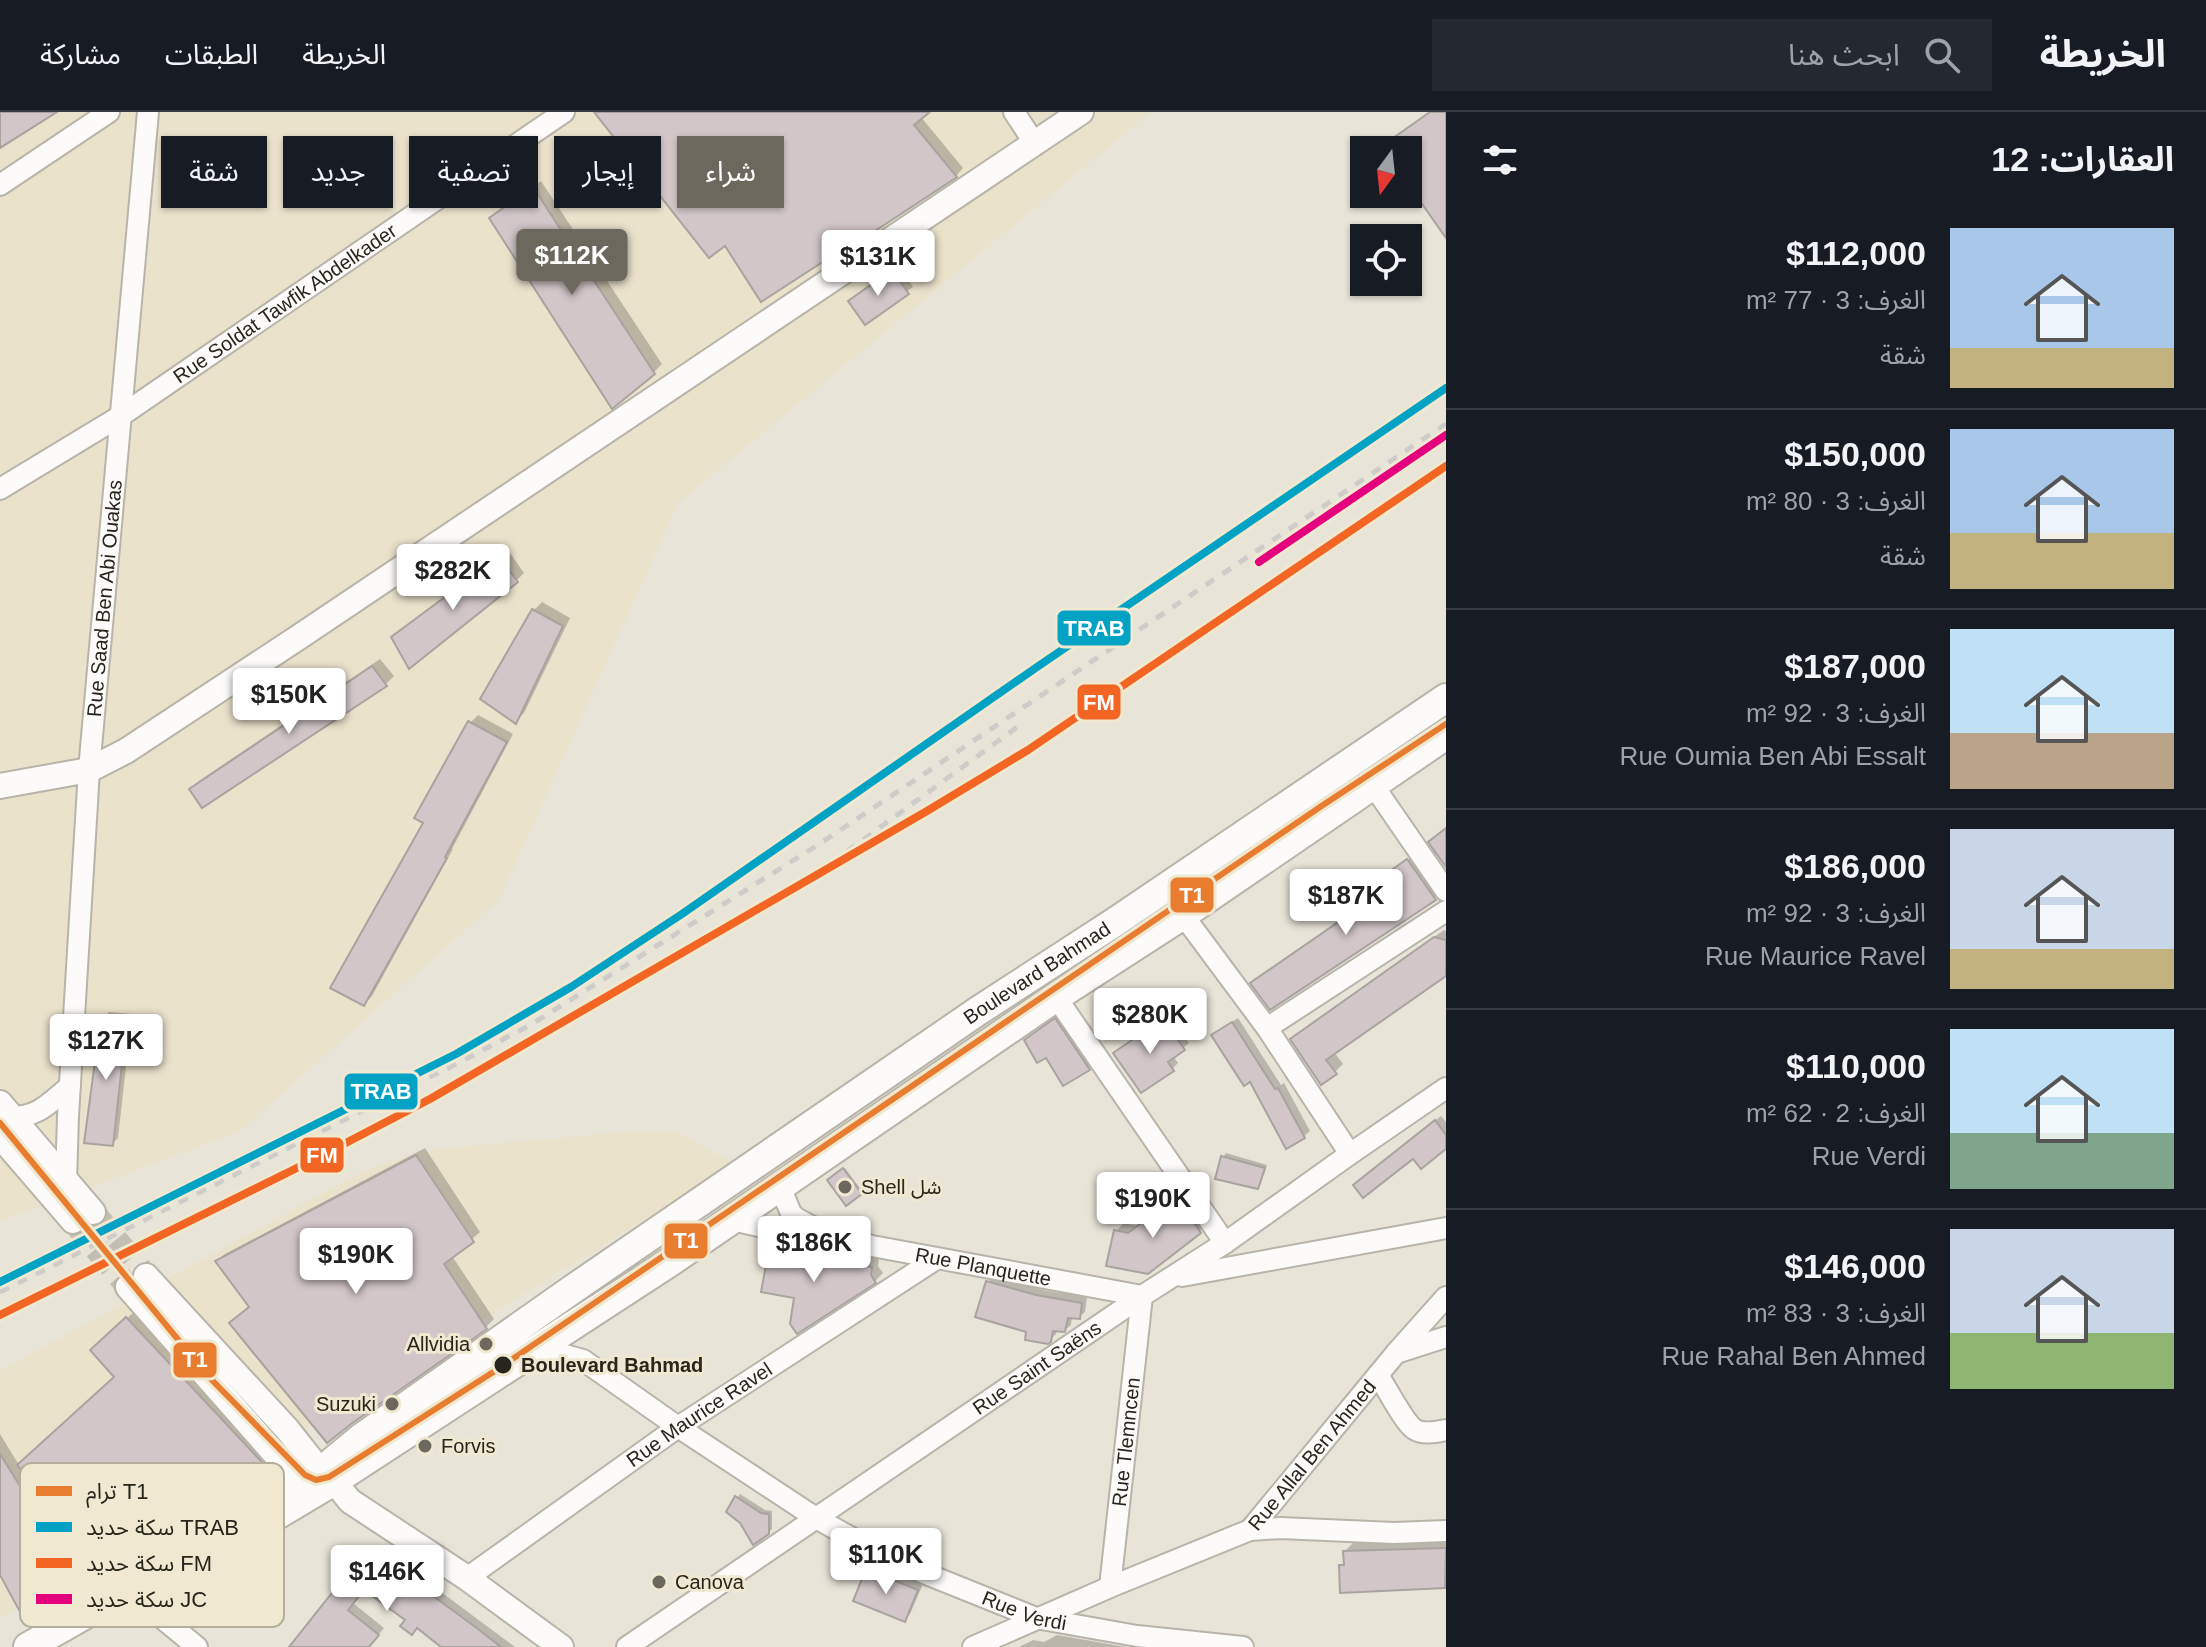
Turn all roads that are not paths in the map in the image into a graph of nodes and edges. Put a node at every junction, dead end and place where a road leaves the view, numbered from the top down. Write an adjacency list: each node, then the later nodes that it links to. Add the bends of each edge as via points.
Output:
1 (109, 112): 7 (street)
2 (148, 112): 8 (street, Rue Saad Ben Abi Ouakas)
3 (564, 112): 8 (street, Rue Soldat Tawfik Abdelkader)
4 (1014, 112): 6 (street)
5 (1081, 112): 6 (street)
6 (1035, 144): 12 (street, via 299,637)
7 (0, 185)
8 (122, 415): 9 (street, Rue Soldat Tawfik Abdelkader); 12 (street, Rue Saad Ben Abi Ouakas)
9 (0, 489)
10 (1446, 698): 43 (main road, Boulevard Bahmad, via 573,1289 361,1438 326,1467)
11 (1446, 735): 13 (main road, Boulevard Bahmad)
12 (89, 770): 14 (street); 20 (street, Rue Saad Ben Abi Ouakas)
13 (1373, 785): 15 (street); 17 (main road, Boulevard Bahmad)
14 (0, 786)
15 (1446, 891)
16 (1446, 911): 19 (street)
17 (1183, 915): 18 (main road, Boulevard Bahmad); 19 (street)
18 (1056, 997): 25 (main road, Boulevard Bahmad); 29 (street)
19 (1267, 1028): 23 (street)
20 (70, 1086): 22 (street, via 35,1114); 24 (street, Rue Saad Ben Abi Ouakas)
21 (1446, 1088): 23 (street, Rue Saint Saëns)
22 (4, 1119): 24 (street); 24 (street, via 83,1216)
23 (1350, 1154): 29 (street, Rue Saint Saëns)
24 (66, 1181)
25 (780, 1187): 26 (main road, Boulevard Bahmad); 28 (street, Rue Planquette, via 791,1213)
26 (732, 1220): 28 (street, Rue Planquette); 35 (main road, Boulevard Bahmad)
27 (1446, 1228): 31 (street)
28 (826, 1234): 30 (street, Rue Planquette)
29 (1225, 1243): 31 (street, Rue Saint Saëns)
30 (936, 1259): 33 (street, Rue Planquette); 41 (street, Rue Maurice Ravel)
31 (1170, 1278): 33 (street, Rue Saint Saëns)
32 (137, 1282): 43 (street, via 287,1429)
33 (1142, 1296): 45 (street, Rue Saint Saëns); 49 (street, Rue Tlemncen)
34 (1446, 1297): 38 (street, Rue Allal Ben Ahmed)
35 (571, 1326): 37 (main road, Boulevard Bahmad); 39 (street)
36 (1446, 1337): 38 (street)
37 (539, 1348): 39 (street, Rue Verdi); 43 (main road, Boulevard Bahmad)
38 (1396, 1353): 40 (street, Rue Allal Ben Ahmed)
39 (583, 1360): 41 (street, Rue Verdi)
40 (1378, 1375): 42 (street, via 1415,1429); 46 (street, Rue Allal Ben Ahmed)
41 (678, 1427): 45 (street, Rue Verdi); 48 (street, Rue Maurice Ravel)
42 (1446, 1430)
43 (323, 1485): 44 (main road, Boulevard Bahmad); 48 (street)
44 (284, 1498)
45 (816, 1518): 50 (street, Rue Verdi, via 924,1573); 56 (street, Rue Saint Saëns)
46 (1250, 1530): 47 (street); 49 (street, Rue Allal Ben Ahmed)
47 (1446, 1531)
48 (467, 1578): 55 (street)
49 (1110, 1587): 50 (street, Rue Allal Ben Ahmed)
50 (1036, 1618): 57 (street, Rue Allal Ben Ahmed); 58 (street, Rue Verdi)
51 (63, 1627): 53 (main road, Boulevard Bahmad)
52 (173, 1627): 54 (street)
53 (28, 1647)
54 (197, 1647)
55 (561, 1647)
56 (627, 1647)
57 (973, 1647)
58 (1243, 1647)

